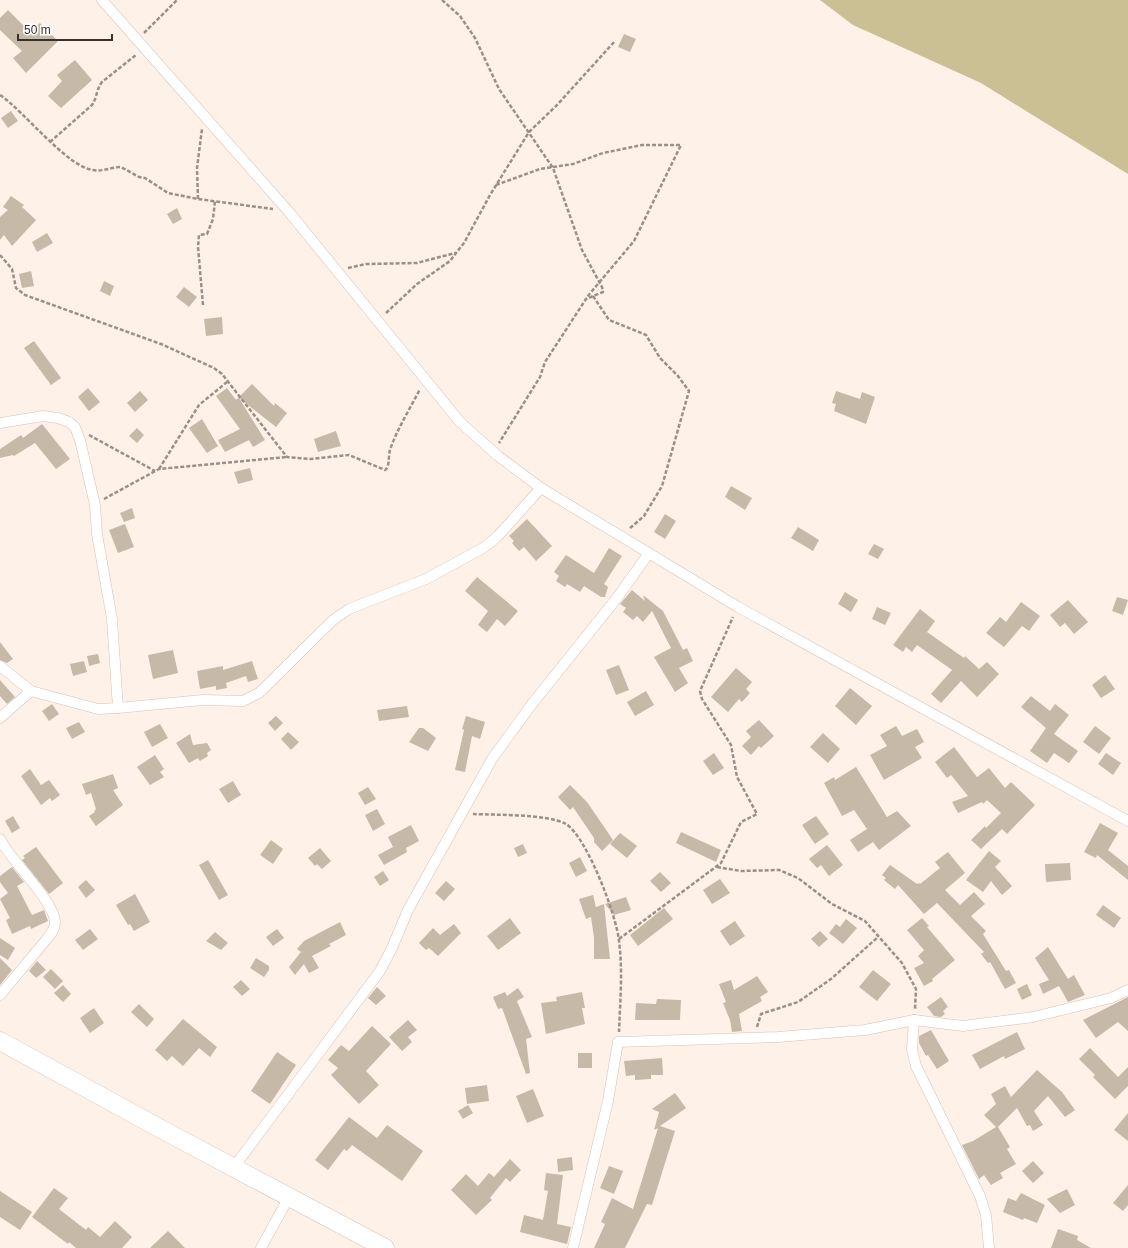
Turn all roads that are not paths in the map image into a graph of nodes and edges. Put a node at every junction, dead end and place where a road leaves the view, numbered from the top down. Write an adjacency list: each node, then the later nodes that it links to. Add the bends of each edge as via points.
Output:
1 (102, 0): 3 (street, via 288,212 460,422 494,453)
2 (0, 423): 7 (street, via 43,416 58,418 69,422 80,440 95,505 96,534 112,619)
3 (541, 488): 4 (street); 7 (street, via 497,537 483,548 426,579 349,609 333,620 252,698 243,701 203,700)
4 (649, 553): 9 (street, via 738,607); 15 (street, via 618,598 532,704 492,759 408,910 383,965)
5 (0, 666): 6 (street)
6 (31, 691): 7 (street, via 98,708); 8 (street)
7 (118, 708)
8 (0, 718)
9 (1128, 821)
10 (0, 839): 12 (street, via 36,887 53,914 55,922 53,931)
11 (1128, 990): 13 (street, via 1111,998 1033,1017 963,1026)
12 (0, 995)
13 (914, 1020): 19 (street, via 864,1030 618,1042 608,1101); 20 (street, via 912,1049 916,1066 980,1196 986,1215)
14 (0, 1041): 15 (highway)
15 (234, 1167): 16 (highway)
16 (289, 1197): 17 (street); 18 (highway)
17 (262, 1248)
18 (385, 1248)
19 (573, 1248)
20 (989, 1248)

